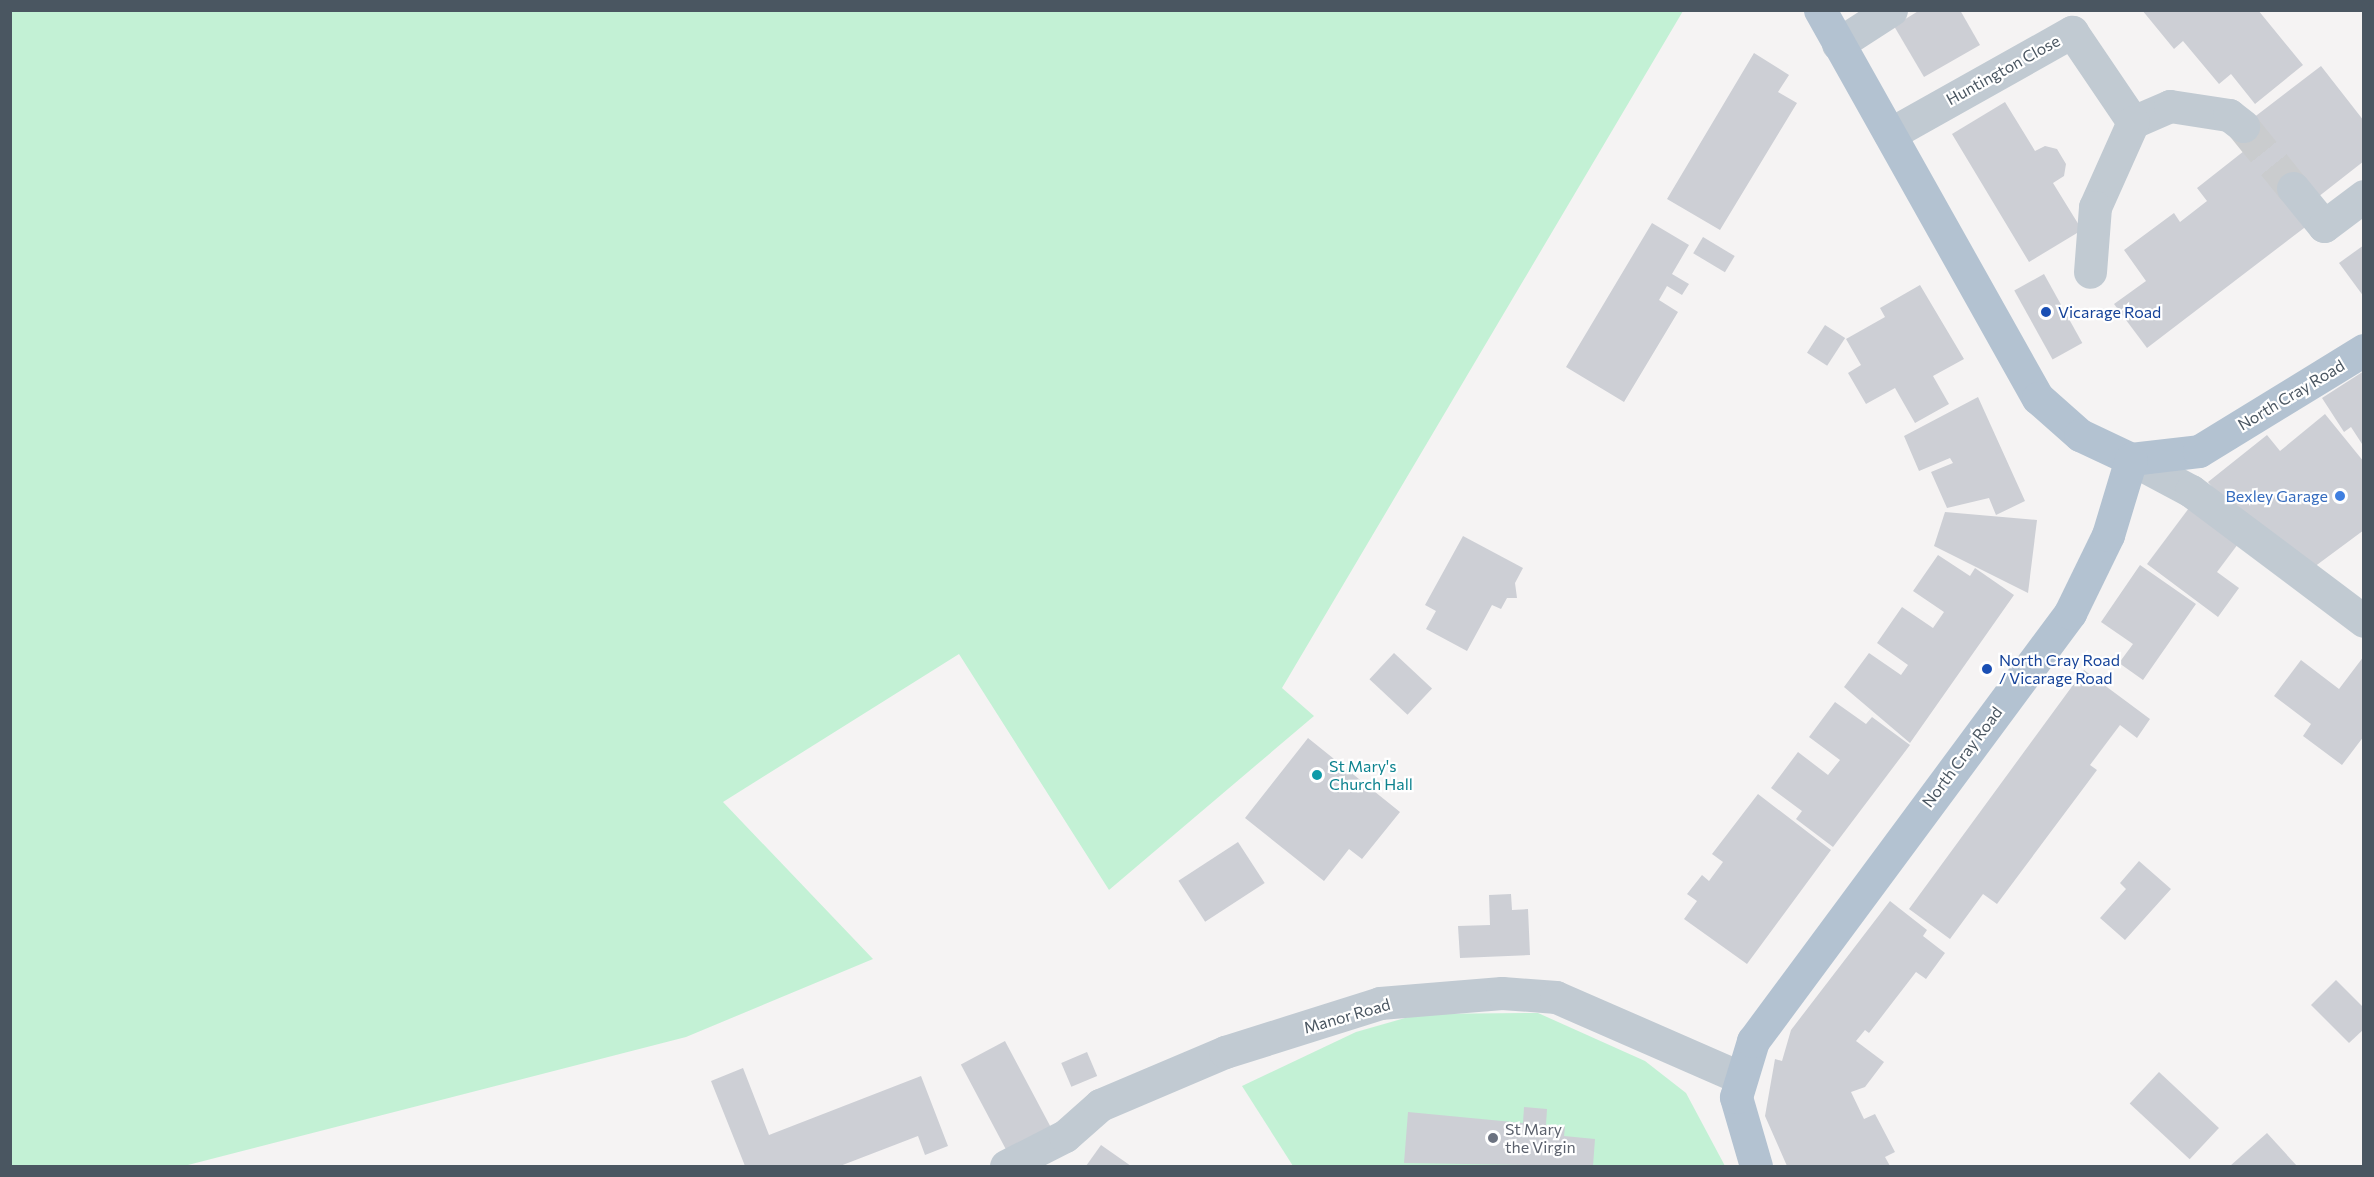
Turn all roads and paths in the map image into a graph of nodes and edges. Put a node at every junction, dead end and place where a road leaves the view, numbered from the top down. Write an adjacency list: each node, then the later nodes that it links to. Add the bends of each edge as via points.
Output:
1 (1820, 10): 4 (main road)
2 (1891, 10): 4 (street)
3 (2065, 21): 5 (street, Huntington Close); 7 (street, Huntington Close)
4 (1838, 44): 7 (main road)
5 (2133, 122): 6 (street, via 2170,106 2229,115); 10 (street, via 2095,207)
6 (2243, 126)
7 (1890, 134): 12 (main road, via 2038,398 2080,435)
8 (2293, 188): 9 (street, via 2324,226)
9 (2364, 196)
10 (2090, 272)
11 (2364, 350): 12 (main road, North Cray Road, via 2199,451)
12 (2132, 459): 13 (street, via 2191,491); 14 (main road, North Cray Road, via 2108,535 2070,613 1753,1041)
13 (2364, 621)
14 (1739, 1077): 15 (street, Manor Road, via 1556,997 1502,993 1380,1003 1225,1052 1100,1105 1065,1136); 16 (main road, via 1737,1097)
15 (1006, 1167)
16 (1756, 1167)

